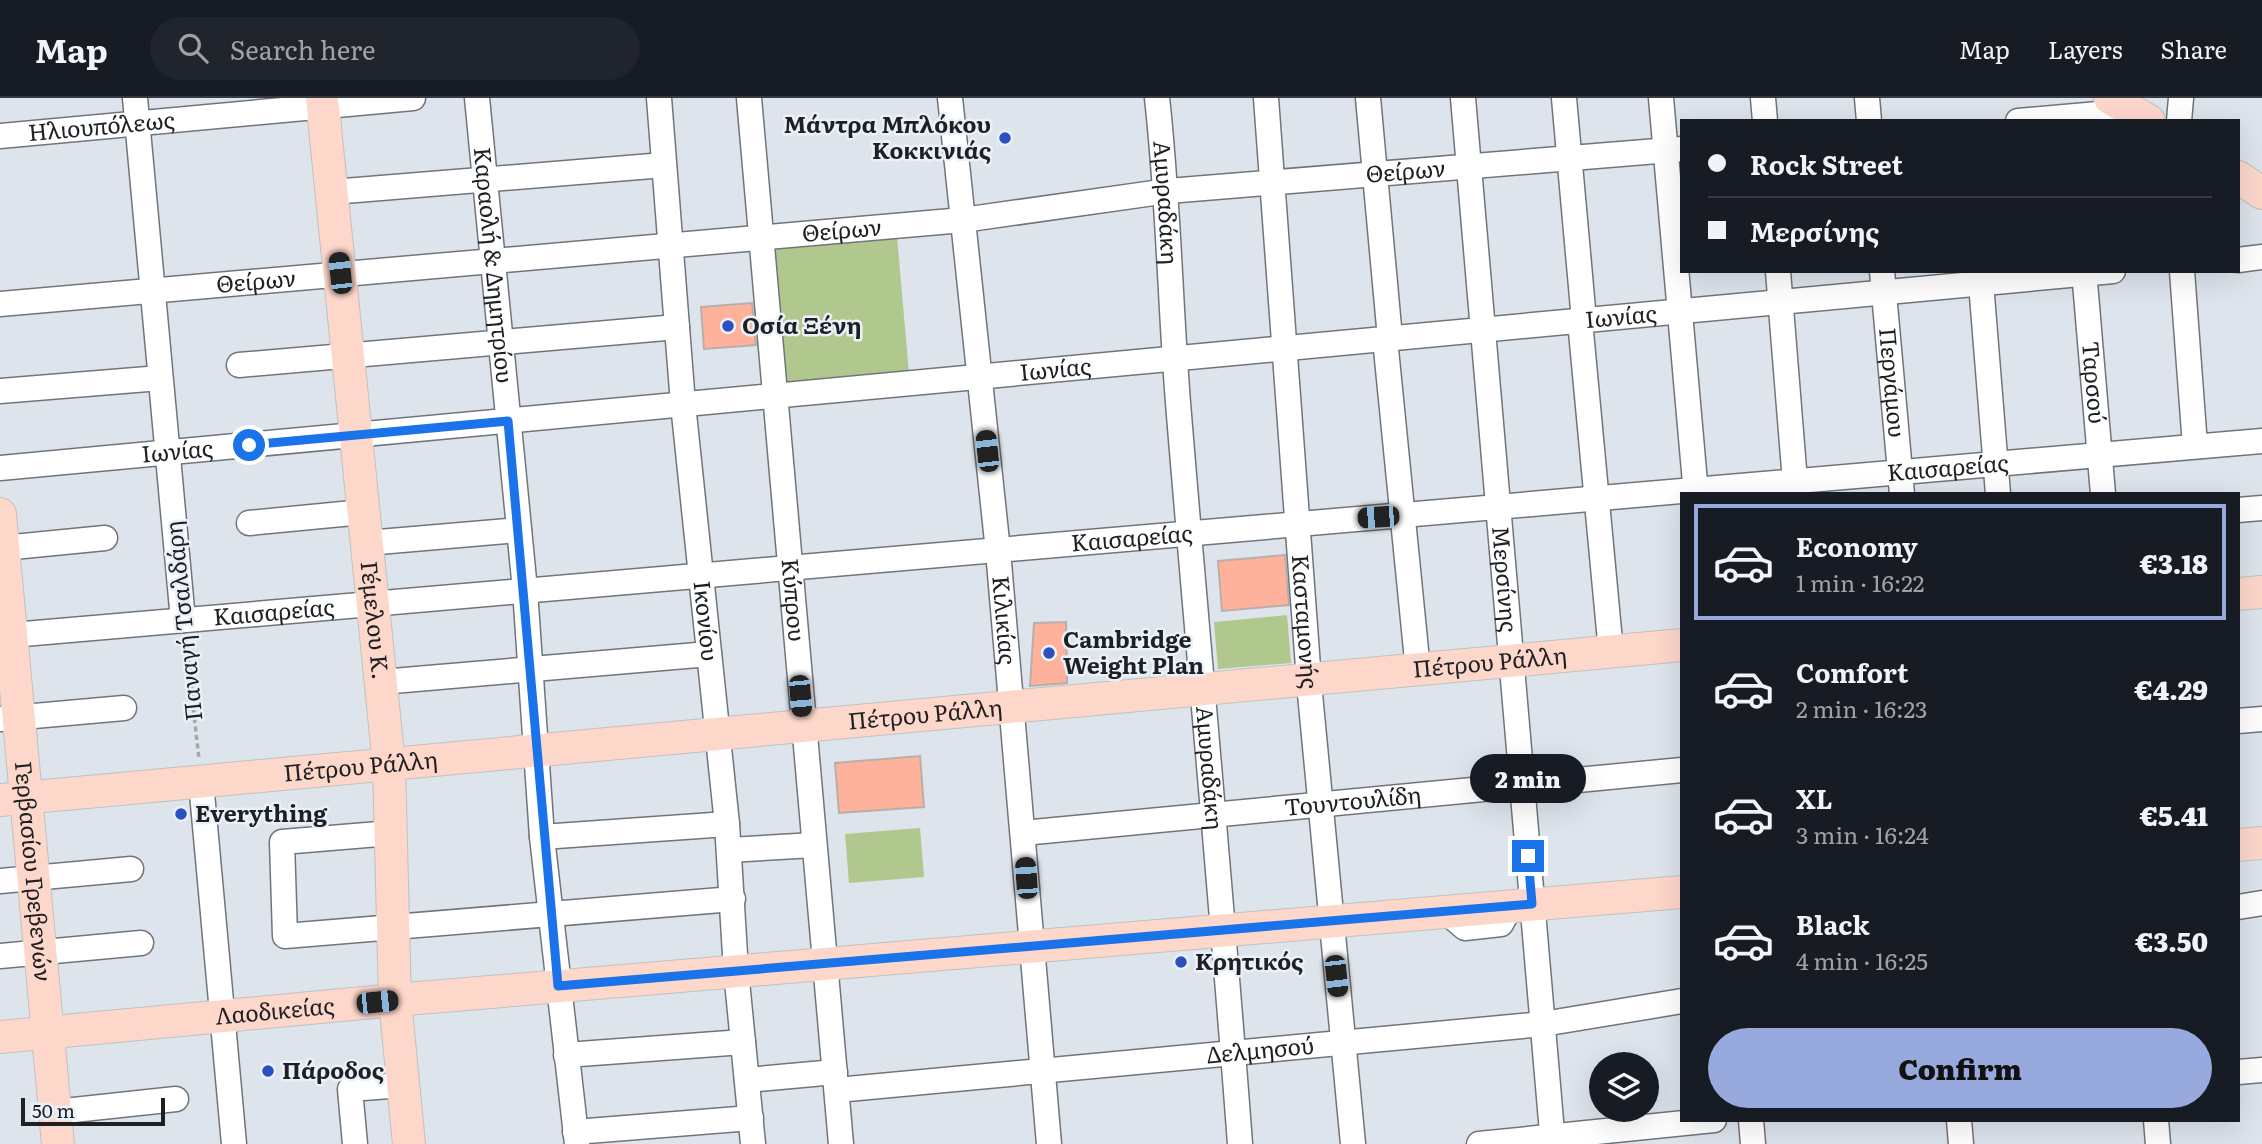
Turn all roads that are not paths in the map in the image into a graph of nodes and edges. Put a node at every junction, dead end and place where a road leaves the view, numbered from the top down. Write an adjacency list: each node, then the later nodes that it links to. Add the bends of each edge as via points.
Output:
1 (135, 98): 23 (street, Παναγή Τσαλδάρη)
2 (413, 98): 16 (street, Ηλιουπόλεως)
3 (477, 98): 31 (street, Καραολή & Δημητρίου)
4 (659, 98): 27 (street, Ικονίου)
5 (749, 98): 37 (street, Κύπρου)
6 (950, 98): 36 (street, Κιλικίας)
7 (1157, 98): 33 (street, Αμυραδάκη)
8 (1266, 98): 32 (street, Κασταμονής)
9 (1368, 98): 29 (street)
10 (1463, 98): 28 (street, Μερσίνης)
11 (1564, 98): 26 (street)
12 (1661, 98): 25 (street)
13 (1763, 98): 19 (street)
14 (1867, 98): 20 (street)
15 (2181, 98): 22 (street)
16 (323, 102): 23 (street, Ηλιουπόλεως); 34 (main road, Γέμελου Κ.)
17 (2130, 110): 18 (street)
18 (2068, 112): 21 (street)
19 (1765, 119)
20 (1869, 119)
21 (2029, 119)
22 (2179, 119)
23 (137, 123): 24 (street, Ηλιουπόλεως); 48 (street, Παναγή Τσαλδάρη)
24 (0, 136)
25 (1674, 149): 26 (street, Θείρων); 51 (street)
26 (1570, 158): 28 (street, Θείρων); 52 (street)
27 (664, 165): 31 (street); 38 (street, Ικονίου)
28 (1469, 166): 29 (street, Θείρων); 54 (street, Μερσίνης)
29 (1375, 174): 32 (street, Θείρων); 55 (street)
30 (2240, 178): 35 (main road)
31 (485, 180): 34 (street); 40 (street, Καραολή & Δημητρίου)
32 (1274, 183): 33 (street, Θείρων); 57 (street, Κασταμονής)
33 (1168, 191): 36 (street, Θείρων); 59 (street, Αμυραδάκη)
34 (332, 192): 42 (main road, Γέμελου Κ.)
35 (2262, 193)
36 (962, 220): 37 (street, Θείρων); 61 (street, Κιλικίας)
37 (762, 236): 38 (street, Θείρων); 64 (street, Κύπρου)
38 (670, 245): 40 (street, Θείρων); 53 (street, Ικονίου)
39 (2262, 257): 41 (street)
40 (492, 260): 42 (street, Θείρων); 56 (street, Καραολή & Δημητρίου)
41 (2240, 260)
42 (340, 273): 48 (street, Θείρων); 58 (main road, Γέμελου Κ.)
43 (1778, 273): 49 (street)
44 (2084, 273): 46 (street, Ιωνίας); 71 (street, Ταρσού)
45 (2182, 273): 69 (street)
46 (1981, 277): 47 (street, Ιωνίας); 72 (street)
47 (1883, 282): 49 (street, Ιωνίας); 74 (street, Περγάμου)
48 (152, 289): 50 (street, Θείρων); 62 (street, Παναγή Τσαλδάρη)
49 (1780, 302): 51 (street, Ιωνίας); 75 (street)
50 (0, 304)
51 (1680, 312): 52 (street, Ιωνίας); 76 (street)
52 (1582, 321): 54 (street, Ιωνίας); 80 (street)
53 (677, 327): 56 (street); 65 (street, Ικονίου)
54 (1483, 330): 55 (street, Ιωνίας); 81 (street, Μερσίνης)
55 (1387, 339): 57 (street, Ιωνίας); 85 (street)
56 (500, 342): 58 (street); 66 (street, Καραολή & Δημητρίου)
57 (1282, 349): 59 (street, Ιωνίας); 87 (street, Κασταμονής)
58 (348, 355): 60 (street); 67 (main road, Γέμελου Κ.)
59 (1174, 358): 61 (street, Ιωνίας); 90 (street, Αμυραδάκη)
60 (239, 365)
61 (979, 377): 64 (street, Ιωνίας); 93 (street, Κιλικίας)
62 (160, 378): 63 (street); 70 (street, Παναγή Τσαλδάρη)
63 (0, 391)
64 (776, 396): 65 (street, Ιωνίας); 94 (street, Κύπρου)
65 (683, 404): 66 (street, Ιωνίας); 95 (street, Ικονίου)
66 (508, 421): 67 (street, Ιωνίας); 89 (street, Καραολή & Δημητρίου)
67 (356, 435): 70 (street, Ιωνίας); 88 (main road, Γέμελου Κ.)
68 (2262, 441): 69 (street, Καισαρείας)
69 (2195, 446): 71 (street, Καισαρείας)
70 (167, 452): 73 (street, Ιωνίας); 100 (street, Παναγή Τσαλδάρη)
71 (2100, 453): 72 (street, Καισαρείας); 78 (street, Ταρσού)
72 (1995, 463): 74 (street, Καισαρείας); 77 (street)
73 (0, 468)
74 (1901, 483): 75 (street, Καισαρείας)
75 (1796, 487): 76 (street, Καισαρείας)
76 (1696, 492)
77 (1998, 492)
78 (2103, 492)
79 (1680, 493): 80 (street, Καισαρείας)
80 (1597, 498): 81 (street, Καισαρείας); 103 (street)
81 (1498, 507): 85 (street, Καισαρείας); 105 (street, Μερσίνης)
82 (2262, 509): 83 (street)
83 (2240, 510)
84 (0, 514): 92 (main road, Γερβασίου Γρεβενών)
85 (1405, 515): 87 (street, Καισαρείας); 107 (street)
86 (249, 523): 88 (street)
87 (1298, 524): 90 (street, Καισαρείας); 108 (street, Κασταμονής)
88 (365, 527): 89 (street); 99 (main road, Γέμελου Κ.)
89 (519, 530): 96 (street, Καραολή & Δημητρίου)
90 (1189, 533): 93 (street, Καισαρείας); 110 (street, Αμυραδάκη)
91 (105, 538): 92 (street)
92 (3, 548): 101 (main road, Γερβασίου Γρεβενών)
93 (998, 551): 94 (street, Καισαρείας); 112 (street, Κιλικίας)
94 (789, 568): 95 (street, Καισαρείας); 116 (street, Κύπρου)
95 (702, 574): 96 (street, Καισαρείας); 104 (street, Ικονίου)
96 (525, 590): 99 (street, Καισαρείας); 106 (street, Καραολή & Δημητρίου)
97 (2262, 592): 98 (main road)
98 (2240, 594)
99 (373, 603): 100 (street, Καισαρείας); 109 (main road, Γέμελου Κ.)
100 (183, 620): 101 (street, Καισαρείας)
101 (5, 635): 113 (main road, Γερβασίου Γρεβενών)
102 (1680, 645): 103 (main road, Πέτρου Ράλλη)
103 (1611, 652): 105 (main road, Πέτρου Ράλλη)
104 (709, 654): 106 (street); 117 (street, Ικονίου)
105 (1511, 661): 107 (main road, Πέτρου Ράλλη); 122 (street, Μερσίνης)
106 (530, 670): 109 (street); 118 (street, Καραολή & Δημητρίου)
107 (1418, 670): 108 (main road, Πέτρου Ράλλη)
108 (1309, 680): 110 (main road, Πέτρου Ράλλη); 124 (street, Κασταμονής)
109 (381, 682): 119 (main road, Γέμελου Κ.)
110 (1200, 690): 112 (main road, Πέτρου Ράλλη); 125 (street, Αμυραδάκη)
111 (124, 708): 113 (street)
112 (1010, 708): 116 (main road, Πέτρου Ράλλη); 128 (street, Κιλικίας)
113 (9, 718): 123 (main road, Γερβασίου Γρεβενών)
114 (2262, 719): 115 (street)
115 (2240, 721)
116 (803, 727): 117 (main road, Πέτρου Ράλλη); 131 (street, Κύπρου)
117 (716, 735): 118 (main road, Πέτρου Ράλλη); 126 (street, Ικονίου)
118 (537, 751): 119 (main road, Πέτρου Ράλλη); 129 (street, Καραολή & Δημητρίου)
119 (389, 765): 121 (main road, Πέτρου Ράλλη); 127 (main road, Γέμελου Κ.)
120 (1680, 771): 122 (street, Τουντουλίδη)
121 (201, 782): 123 (main road, Πέτρου Ράλλη); 155 (street)
122 (1522, 785): 124 (street, Τουντουλίδη); 140 (street, Μερσίνης)
123 (13, 799): 135 (main road, Γερβασίου Γρεβενών)
124 (1322, 803): 125 (street, Τουντουλίδη); 143 (street, Κασταμονής)
125 (1212, 814): 128 (street, Τουντουλίδη); 145 (street, Αμυραδάκη)
126 (727, 824): 129 (street); 133 (street, Ικονίου)
127 (391, 833): 144 (main road, Γέμελου Κ.); 144 (street, via 282,842 285,936)
128 (1023, 833): 147 (street, Κιλικίας)
129 (542, 837): 142 (street, Καραολή & Δημητρίου)
130 (2262, 843): 132 (main road)
131 (814, 845): 133 (street); 150 (street, Κύπρου)
132 (2240, 845)
133 (729, 850): 138 (street, Ικονίου)
134 (131, 869): 135 (street)
135 (33, 878): 136 (street); 148 (main road, Γερβασίου Γρεβενών)
136 (0, 881)
137 (1680, 892): 140 (main road, Λαοδικείας)
138 (733, 899): 142 (street); 151 (street, Ικονίου)
139 (2262, 903): 141 (street)
140 (1522, 905): 143 (main road, Λαοδικείας); 156 (street, Μερσίνης)
141 (2240, 907)
142 (551, 912): 144 (street); 152 (street, Καραολή & Δημητρίου)
143 (1331, 921): 145 (main road, Λαοδικείας); 160 (street, Κασταμονής)
144 (393, 928): 153 (main road, Γέμελου Κ.)
145 (1222, 930): 147 (main road, Λαοδικείας); 161 (street, Αμυραδάκη)
146 (141, 943): 148 (street)
147 (1030, 946): 150 (main road, Λαοδικείας); 164 (street, Κιλικίας)
148 (40, 952): 149 (street); 157 (main road, Γερβασίου Γρεβενών)
149 (0, 956)
150 (825, 964): 151 (main road, Λαοδικείας); 167 (street, Κύπρου)
151 (736, 971): 152 (main road, Λαοδικείας); 159 (street, Ικονίου)
152 (558, 986): 153 (main road, Λαοδικείας); 162 (street, Καραολή & Δημητρίου)
153 (395, 1000): 155 (main road, Λαοδικείας); 168 (main road, Γέμελου Κ.)
154 (1680, 1001): 156 (street, Δελμησού)
155 (223, 1016): 157 (main road, Λαοδικείας); 179 (street)
156 (1543, 1024): 160 (street, Δελμησού); 177 (street, Μερσίνης)
157 (48, 1032): 158 (main road, Λαοδικείας); 170 (main road, Γερβασίου Γρεβενών)
158 (0, 1037)
159 (743, 1042): 162 (street); 166 (street, Ικονίου)
160 (1343, 1043): 161 (street, Δελμησού); 186 (street, Κασταμονής)
161 (1233, 1053): 164 (street, Δελμησού); 185 (street, Αμυραδάκη)
162 (566, 1055): 176 (street, Καραολή & Δημητρίου)
163 (2262, 1070): 165 (street)
164 (1041, 1071): 167 (street, Δελμησού); 184 (street, Κιλικίας)
165 (2240, 1072)
166 (747, 1080): 167 (street, Δελμησού); 171 (street, Ικονίου)
167 (836, 1081): 183 (street, Κύπρου)
168 (403, 1085): 180 (street, via 350,1089); 181 (main road, Γέμελου Κ.)
169 (176, 1099): 170 (street)
170 (55, 1112): 178 (main road, Γερβασίου Γρεβενών)
171 (751, 1118): 176 (street); 182 (street, Ικονίου)
172 (1698, 1122): 177 (street)
173 (1751, 1122): 188 (street)
174 (1959, 1122): 189 (street)
175 (2156, 1122): 190 (street)
176 (576, 1138)
177 (1553, 1140): 187 (street)
178 (58, 1144)
179 (234, 1144)
180 (355, 1144)
181 (409, 1144)
182 (753, 1144)
183 (841, 1144)
184 (1049, 1144)
185 (1240, 1144)
186 (1353, 1144)
187 (1479, 1144)
188 (1753, 1144)
189 (1961, 1144)
190 (2158, 1144)

